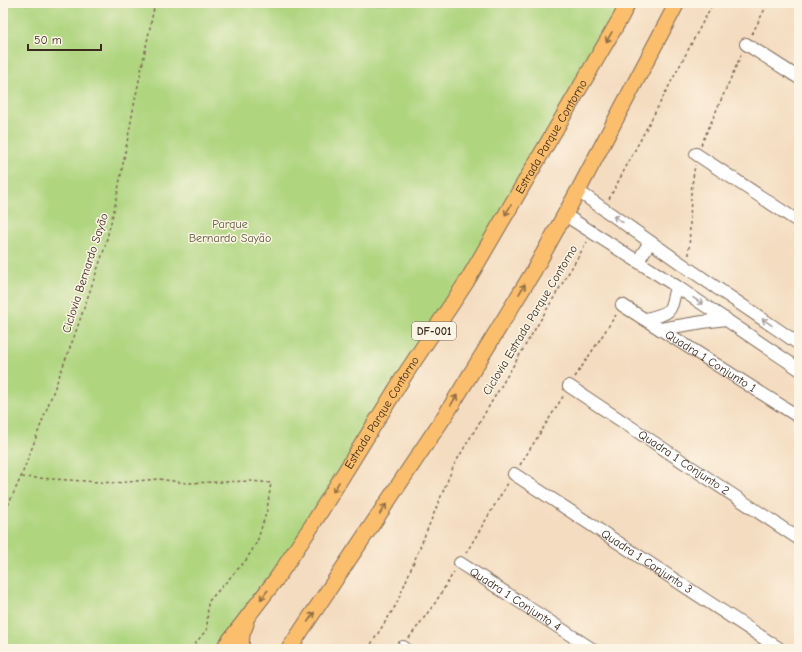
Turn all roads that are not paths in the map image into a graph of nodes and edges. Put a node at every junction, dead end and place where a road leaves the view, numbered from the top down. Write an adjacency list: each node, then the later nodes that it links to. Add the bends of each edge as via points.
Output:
1 (628, 3): 24 (main road, Estrada Parque Contorno / DF-001, one-way to 24, via 467,281 406,373 311,527)
2 (677, 3): 6 (main road)
3 (746, 44): 4 (street)
4 (799, 78)
5 (696, 154): 8 (street)
6 (578, 191): 7 (main road); 9 (street, one-way to 6)
7 (565, 215): 10 (street); 25 (main road, one-way to 7, via 448,411)
8 (799, 222)
9 (650, 242): 10 (street); 11 (street)
10 (638, 261): 12 (street)
11 (684, 266): 12 (street); 17 (street, one-way to 11)
12 (672, 283): 14 (street, via 670,310); 15 (street, one-way to 15)
13 (622, 305): 14 (street, Quadra 1 Conjunto 1)
14 (646, 319): 16 (street, Quadra 1 Conjunto 1)
15 (726, 319): 16 (street); 18 (street)
16 (660, 329): 20 (street, Quadra 1 Conjunto 1)
17 (799, 344)
18 (799, 369)
19 (569, 386): 22 (street, Quadra 1 Conjunto 2)
20 (799, 417)
21 (514, 474): 30 (street, Quadra 1 Conjunto 3)
22 (799, 539)
23 (460, 563): 29 (street, Quadra 1 Conjunto 4)
24 (249, 614): 26 (main road, Estrada Parque Contorno / DF-001); 27 (main road, via 242,634)
25 (293, 643): 28 (main road, via 285,644)
26 (223, 649)
27 (241, 649)
28 (280, 649)
29 (592, 649)
30 (780, 649)

